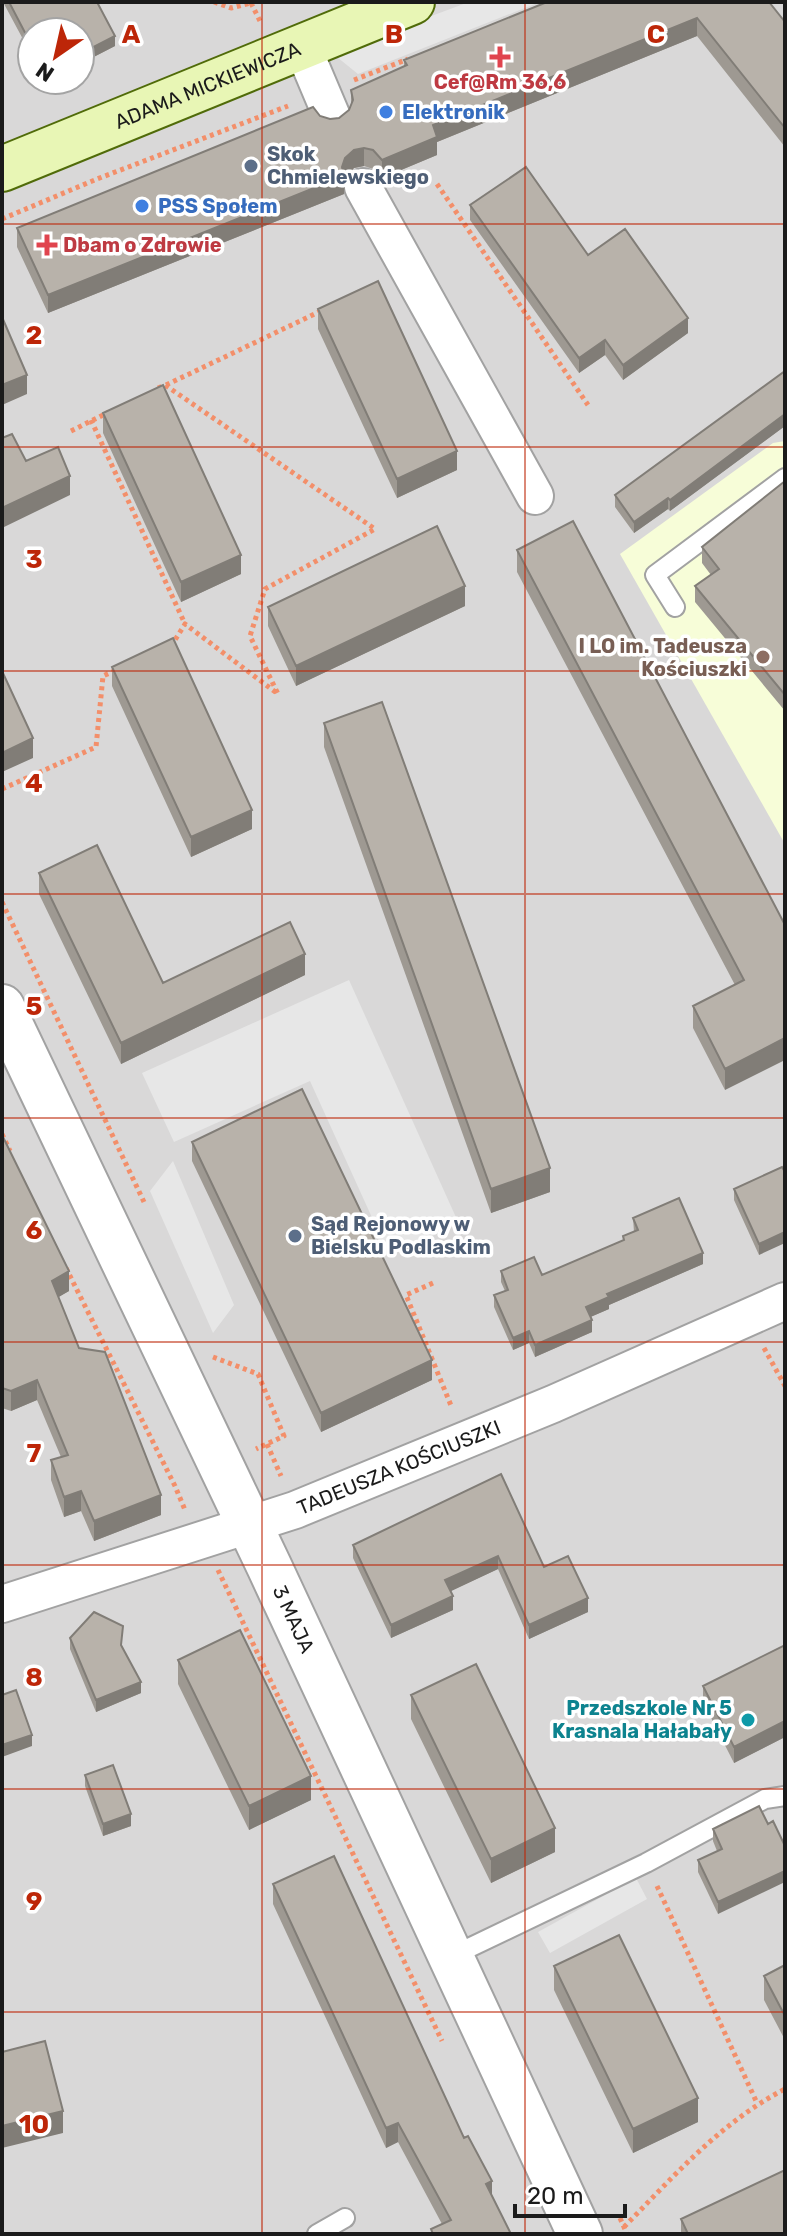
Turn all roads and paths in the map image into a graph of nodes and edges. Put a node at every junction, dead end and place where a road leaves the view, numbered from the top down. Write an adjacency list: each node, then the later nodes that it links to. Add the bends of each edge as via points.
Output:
1 (214, 2): 2 (path, via 231,8)
2 (253, 2): 4 (path)
3 (412, 2): 4 (main road, ADAMA MICKIEWICZA)
4 (283, 38): 6 (street); 7 (main road, ADAMA MICKIEWICZA)
5 (422, 53): 6 (path)
6 (327, 105): 10 (path, via 97,179)
7 (2, 169)
8 (437, 184): 14 (path)
9 (363, 187): 19 (street)
10 (2, 219)
11 (337, 304): 12 (path)
12 (165, 385): 13 (path); 21 (path, via 375,529 265,589 250,636 278,694)
13 (153, 391)
14 (588, 405)
15 (116, 409): 16 (path)
16 (91, 420): 17 (path); 21 (path)
17 (71, 431)
18 (785, 478): 20 (lane, via 655,575)
19 (535, 496)
20 (675, 607)
21 (185, 624): 22 (path, via 175,640)
22 (163, 646)
23 (127, 664): 24 (path, via 103,676 96,747)
24 (2, 789)
25 (2, 1007): 34 (street, 3 MAJA)
26 (2, 1134): 27 (path)
27 (13, 1158)
28 (65, 1267): 35 (path, via 175,1486)
29 (433, 1283): 33 (path, via 406,1295)
30 (785, 1301): 33 (street, TADEUSZA KOŚCIUSZKI)
31 (773, 1344): 32 (path, via 761,1343)
32 (785, 1386)
33 (464, 1439): 34 (street, TADEUSZA KOŚCIUSZKI)
34 (250, 1525): 35 (street, TADEUSZA KOŚCIUSZKI); 39 (street, 3 MAJA)
35 (194, 1540): 36 (street, TADEUSZA KOŚCIUSZKI); 40 (path, via 204,1565 218,1569)
36 (2, 1604)
37 (785, 1796): 38 (lane, via 765,1799)
38 (646, 1863): 39 (lane); 42 (path)
39 (450, 1957): 47 (street, 3 MAJA)
40 (446, 2050)
41 (785, 2089): 42 (path)
42 (757, 2103): 45 (path, via 717,2133)
43 (617, 2212): 45 (path)
44 (345, 2218): 46 (lane)
45 (624, 2227): 48 (path)
46 (317, 2234)
47 (580, 2234)
48 (627, 2234)

